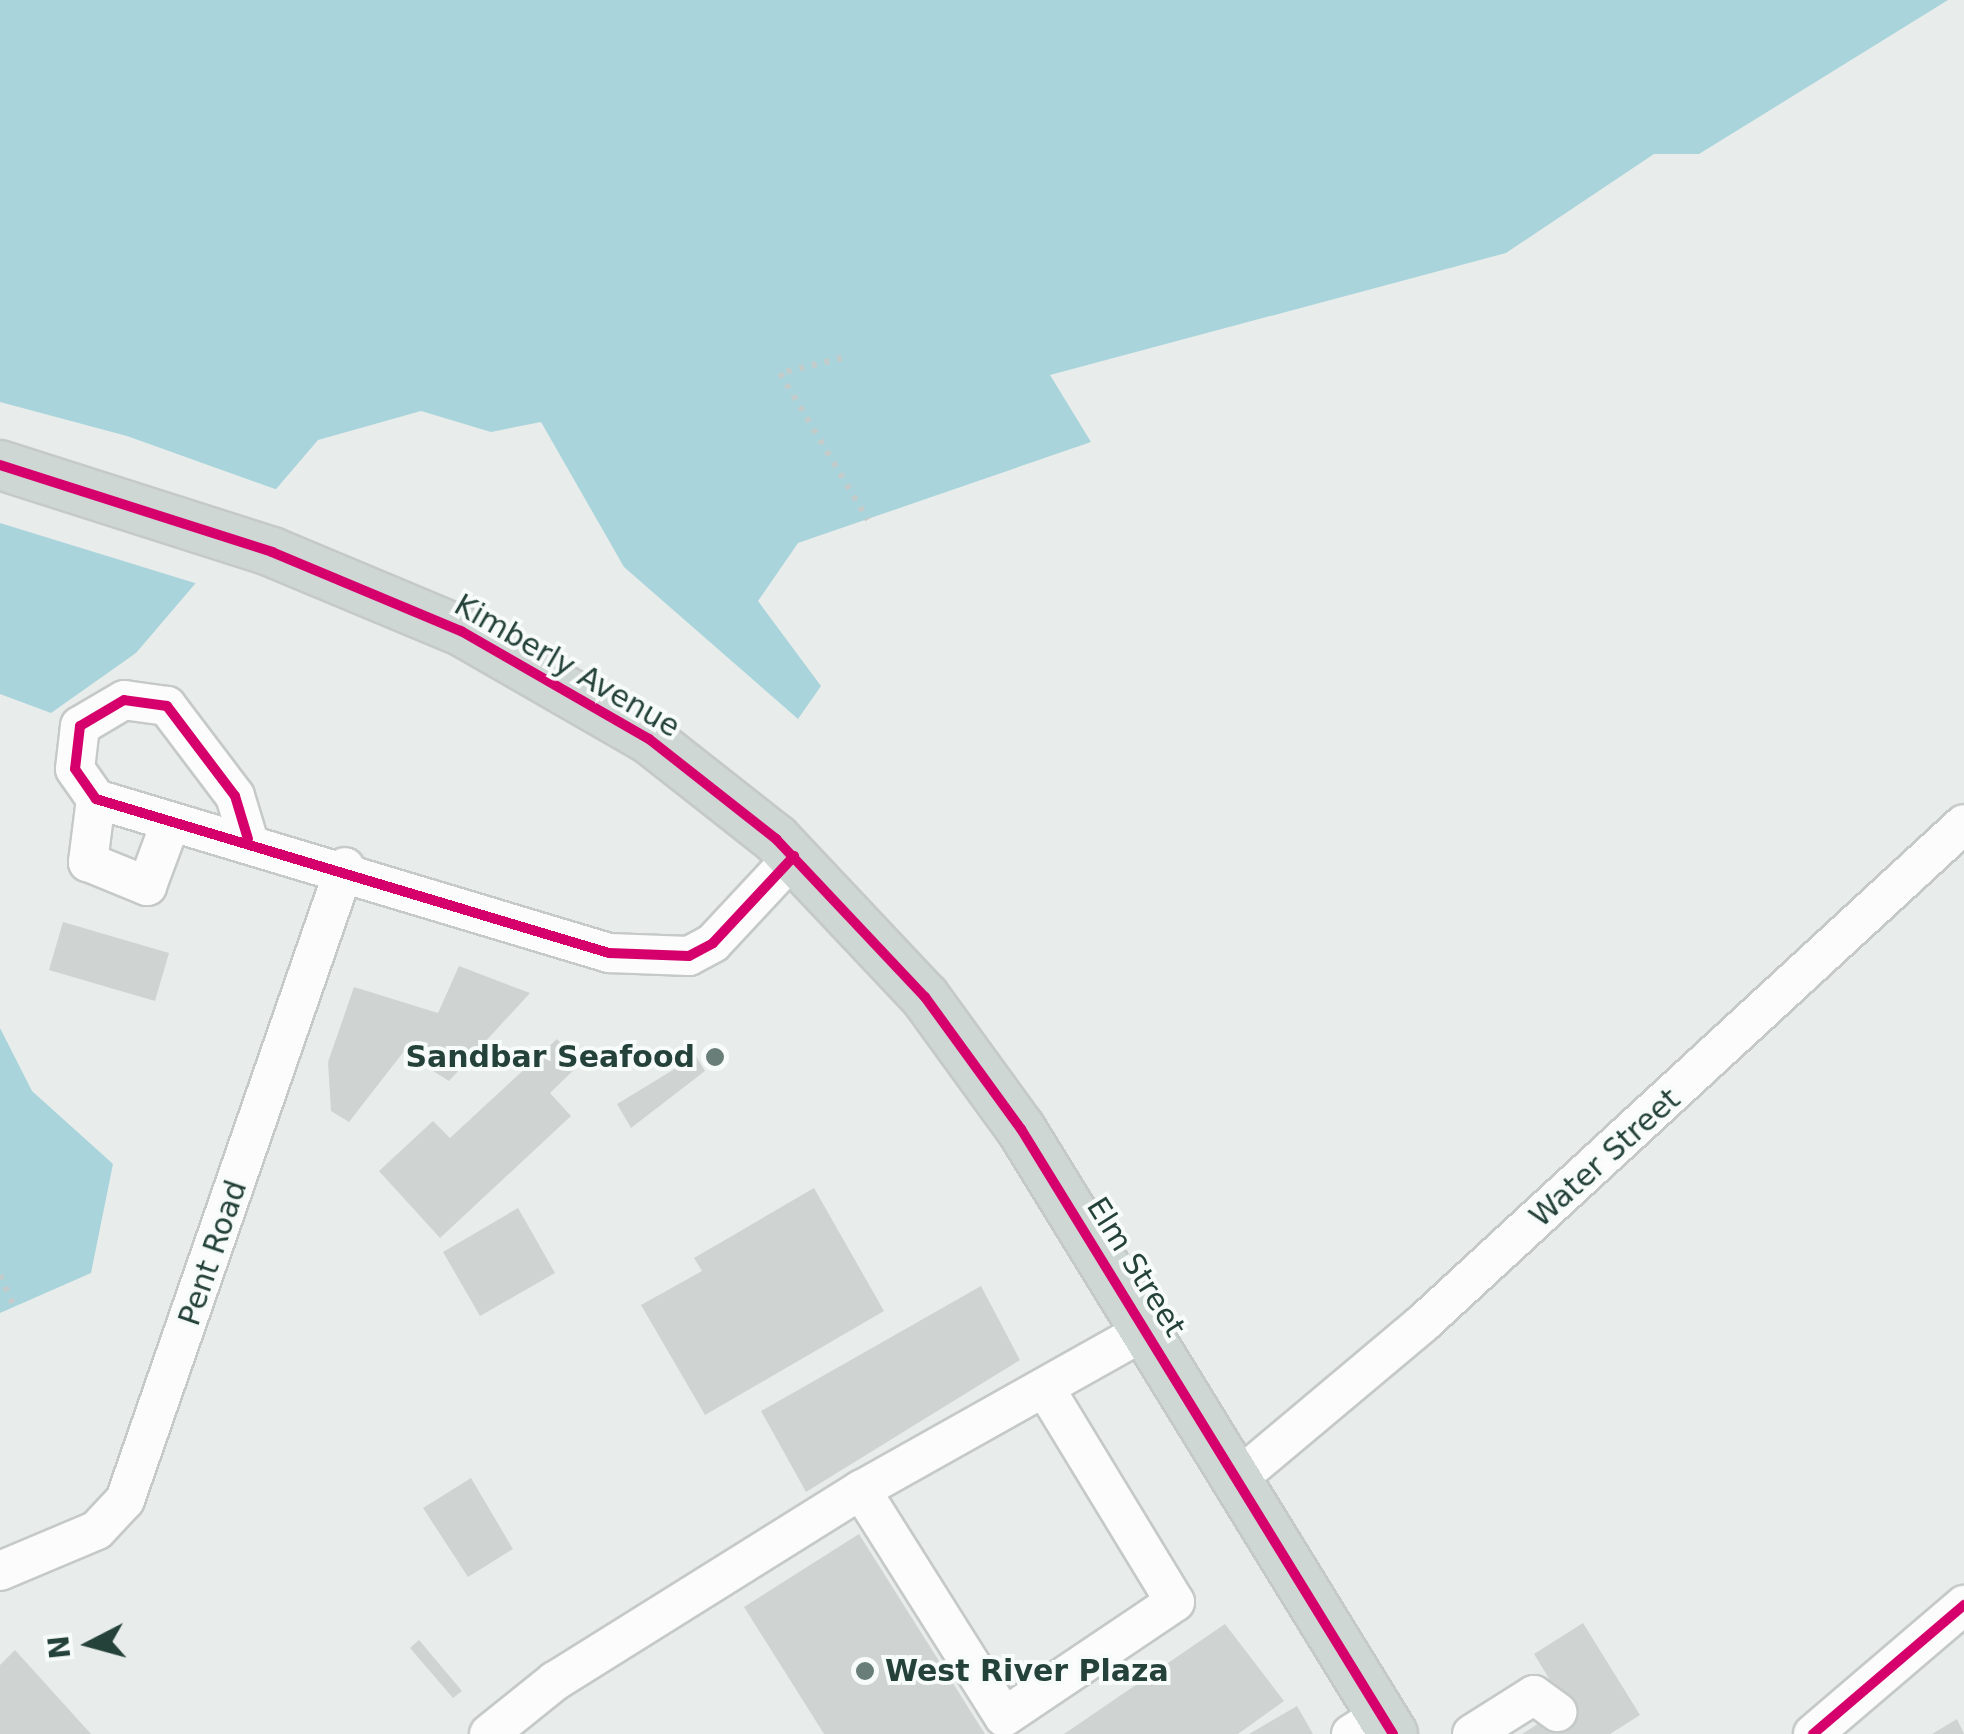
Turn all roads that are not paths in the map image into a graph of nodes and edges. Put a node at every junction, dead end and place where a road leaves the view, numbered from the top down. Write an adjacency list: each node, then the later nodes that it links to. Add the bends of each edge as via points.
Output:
1 (0, 466): 6 (main road, Kimberly Avenue, via 305,564 461,631 586,700 706,780)
2 (96, 799): 4 (street); 4 (street, via 88,862 147,886); 5 (street, via 75,769 80,726 110,704 150,698 173,712 236,796)
3 (1964, 824): 10 (street, Water Street, via 1422,1324)
4 (169, 828): 5 (street)
5 (248, 839): 7 (street)
6 (794, 856): 7 (street, via 712,943 653,961); 8 (main road, Elm Street, via 966,1052)
7 (345, 867): 12 (street, Pent Road, via 125,1500 97,1530)
8 (1146, 1330): 9 (street); 10 (main road, Elm Street)
9 (1046, 1390): 11 (street, via 1013,1398); 11 (street, via 1174,1602 1004,1717)
10 (1236, 1480): 15 (main road, Elm Street)
11 (861, 1490): 17 (street, via 555,1682)
12 (0, 1571)
13 (1964, 1605): 18 (street)
14 (1557, 1712): 16 (street, via 1534,1695)
15 (1375, 1728)
16 (1494, 1728)
17 (488, 1734)
18 (1812, 1734)

